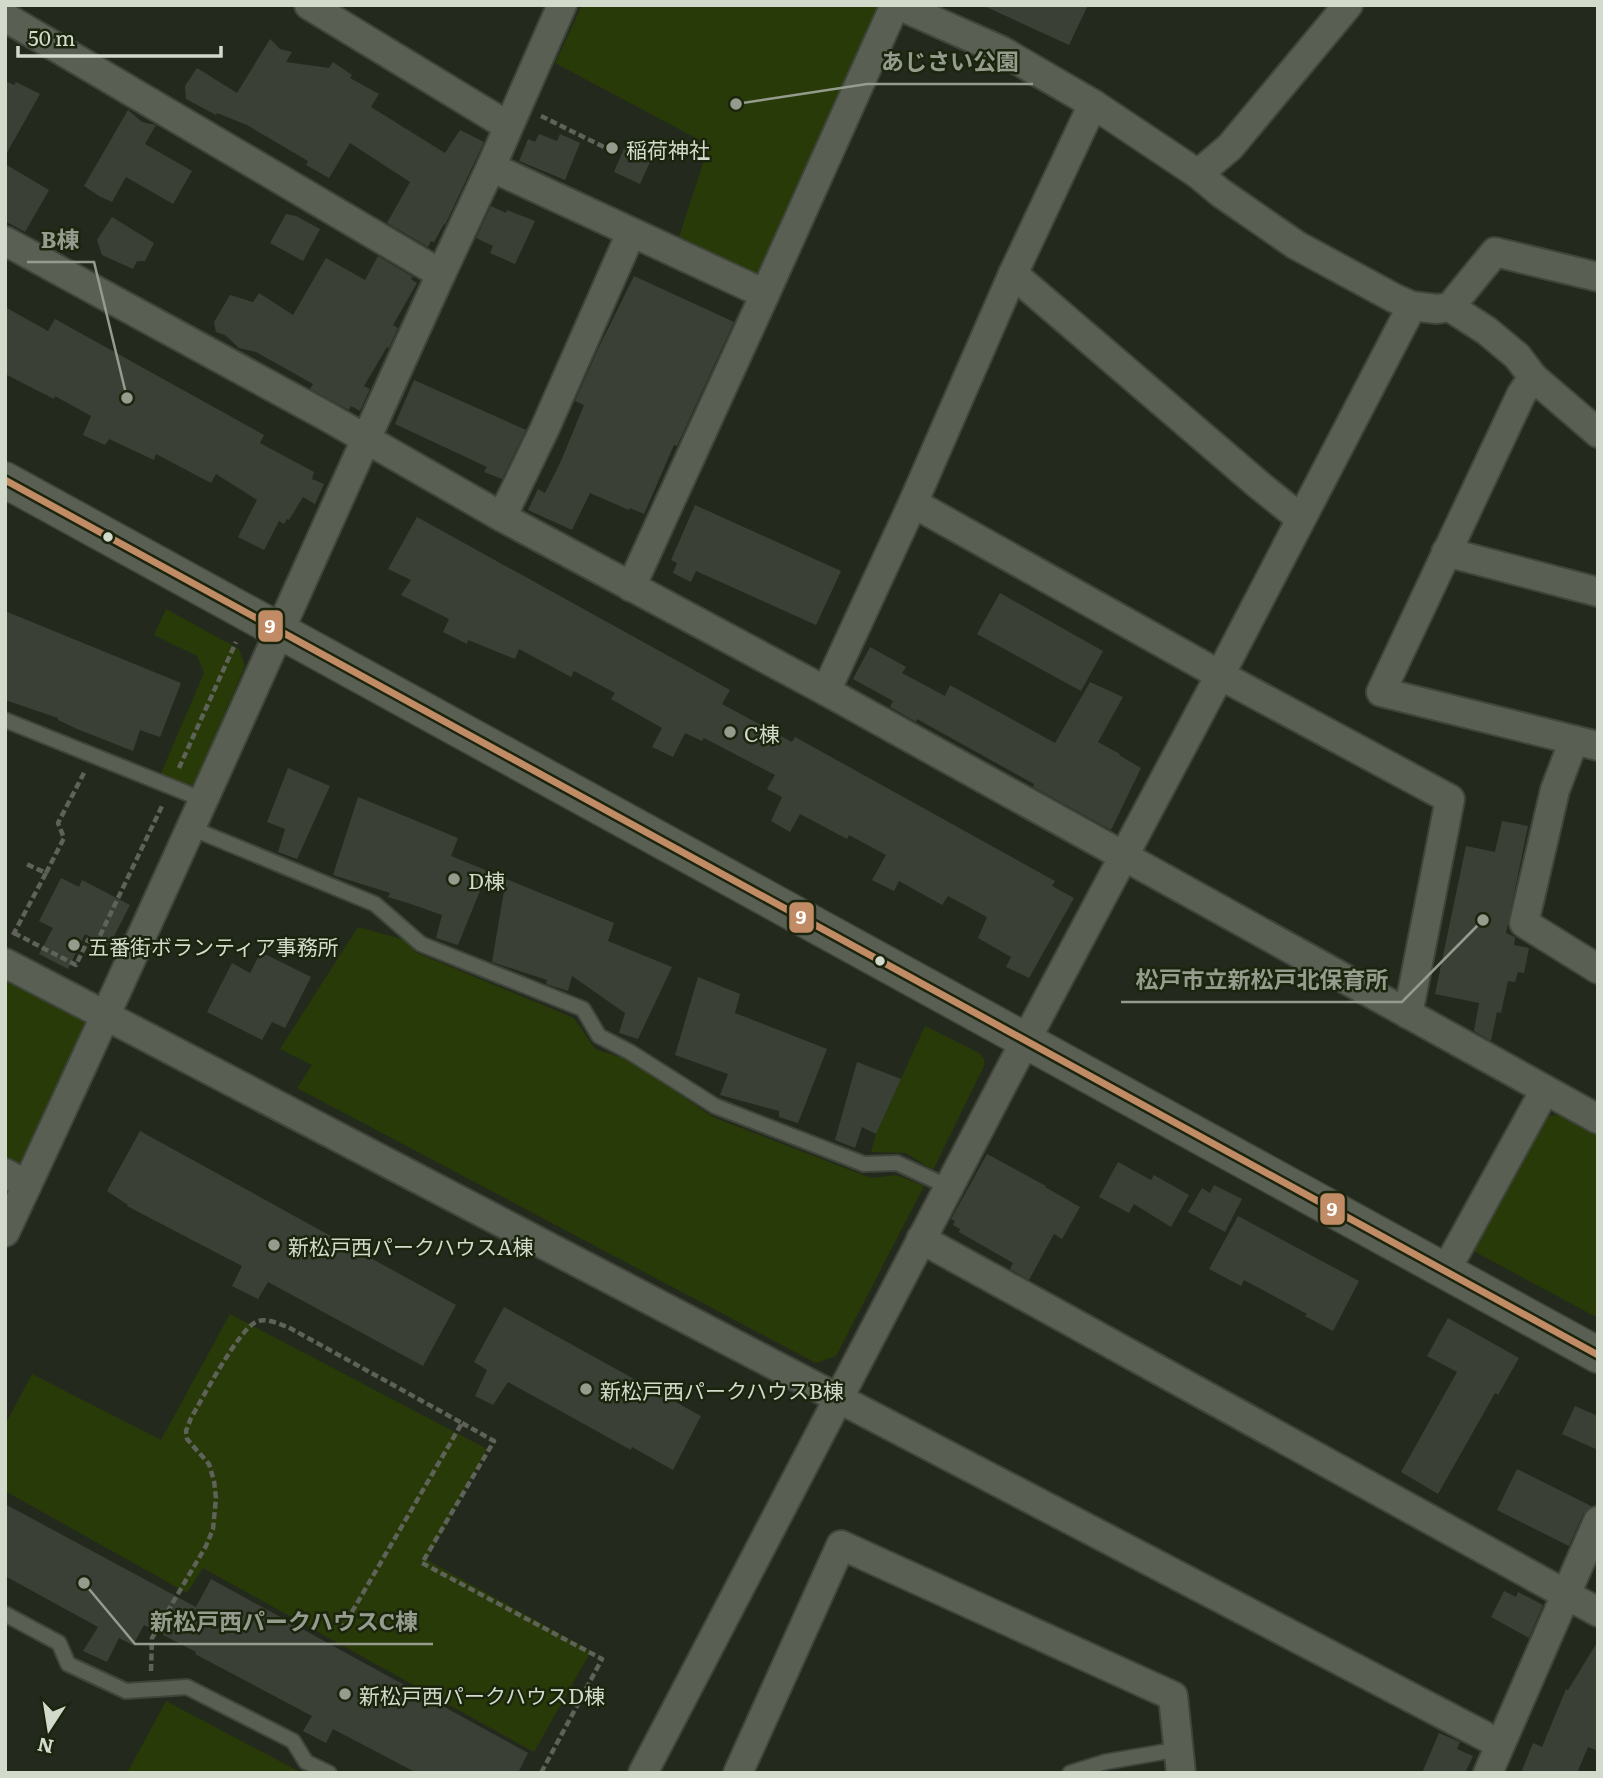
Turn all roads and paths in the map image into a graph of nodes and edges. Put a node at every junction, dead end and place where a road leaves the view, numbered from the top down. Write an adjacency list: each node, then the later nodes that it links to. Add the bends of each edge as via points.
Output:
1 (309, 5): 7 (street)
2 (562, 5): 7 (street)
3 (897, 5): 6 (street, via 1002,51); 16 (street)
4 (1348, 5): 10 (street, via 1230,147)
5 (5, 17): 13 (street)
6 (1093, 104): 10 (street); 14 (street)
7 (513, 115): 8 (path); 9 (street)
8 (611, 151)
9 (491, 167): 11 (street); 13 (street)
10 (1198, 174): 17 (street, via 1296,245)
11 (631, 233): 16 (street); 24 (street)
12 (5, 241): 21 (street)
13 (441, 274): 21 (street)
14 (1013, 274): 23 (street); 25 (street)
15 (1598, 277): 18 (street, via 1495,252)
16 (765, 295): 27 (street)
17 (1412, 306): 18 (street); 25 (street)
18 (1450, 307): 19 (street, via 1517,356)
19 (1533, 377): 20 (street); 26 (street)
20 (1598, 433)
21 (365, 439): 24 (street); 29 (street)
22 (5, 480): 29 (street)
23 (913, 503): 31 (street); 32 (street)
24 (502, 517): 27 (street)
25 (1300, 519): 31 (street)
26 (1446, 552): 28 (street); 34 (street, via 1381,692)
27 (631, 587): 32 (street)
28 (1598, 592)
29 (279, 631): 37 (street); 47 (street)
30 (237, 638): 36 (path)
31 (1220, 676): 39 (street); 45 (street, via 1450,799)
32 (825, 691): 39 (street)
33 (5, 720): 35 (lane)
34 (1586, 743): 44 (street, via 1555,790 1524,923)
35 (93, 756): 36 (lane); 41 (path, via 58,823 64,838)
36 (171, 787): 37 (lane); 42 (path, via 96,944 88,940 76,965)
37 (204, 800): 38 (street)
38 (191, 828): 46 (street); 51 (lane, via 375,904 421,944 583,1009 600,1036 715,1106 864,1164 897,1163)
39 (1124, 856): 45 (street); 47 (street)
40 (24, 863): 41 (path)
41 (46, 873): 42 (path)
42 (14, 933): 43 (path)
43 (8, 951): 46 (street)
44 (1598, 969)
45 (1408, 1014): 48 (street)
46 (106, 1015): 50 (street); 56 (street)
47 (1027, 1041): 51 (street); 54 (street)
48 (1545, 1090): 49 (street); 54 (street)
49 (1598, 1119)
50 (16, 1179): 52 (street)
51 (949, 1188): 53 (street)
52 (5, 1232)
53 (922, 1239): 56 (street); 59 (street)
54 (1446, 1270): 55 (street)
55 (1598, 1355)
56 (838, 1398): 64 (street); 68 (street)
57 (462, 1423): 62 (path); 63 (path, via 288,1327 256,1321 242,1333 186,1431 212,1472 216,1498 213,1529 152,1638); 67 (path, via 494,1441 422,1563 602,1659)
58 (1598, 1521): 59 (street)
59 (1566, 1593): 60 (street); 64 (street)
60 (1598, 1612)
61 (5, 1614): 63 (lane, via 59,1643 68,1664 126,1691)
62 (342, 1629)
63 (150, 1689): 66 (lane, via 187,1687 293,1741 306,1762)
64 (1500, 1744): 71 (street)
65 (1172, 1763): 69 (street, via 1173,1696 841,1545); 70 (lane, via 1105,1762)
66 (329, 1773)
67 (541, 1773)
68 (643, 1773)
69 (738, 1773)
70 (1070, 1773)
71 (1488, 1773)

